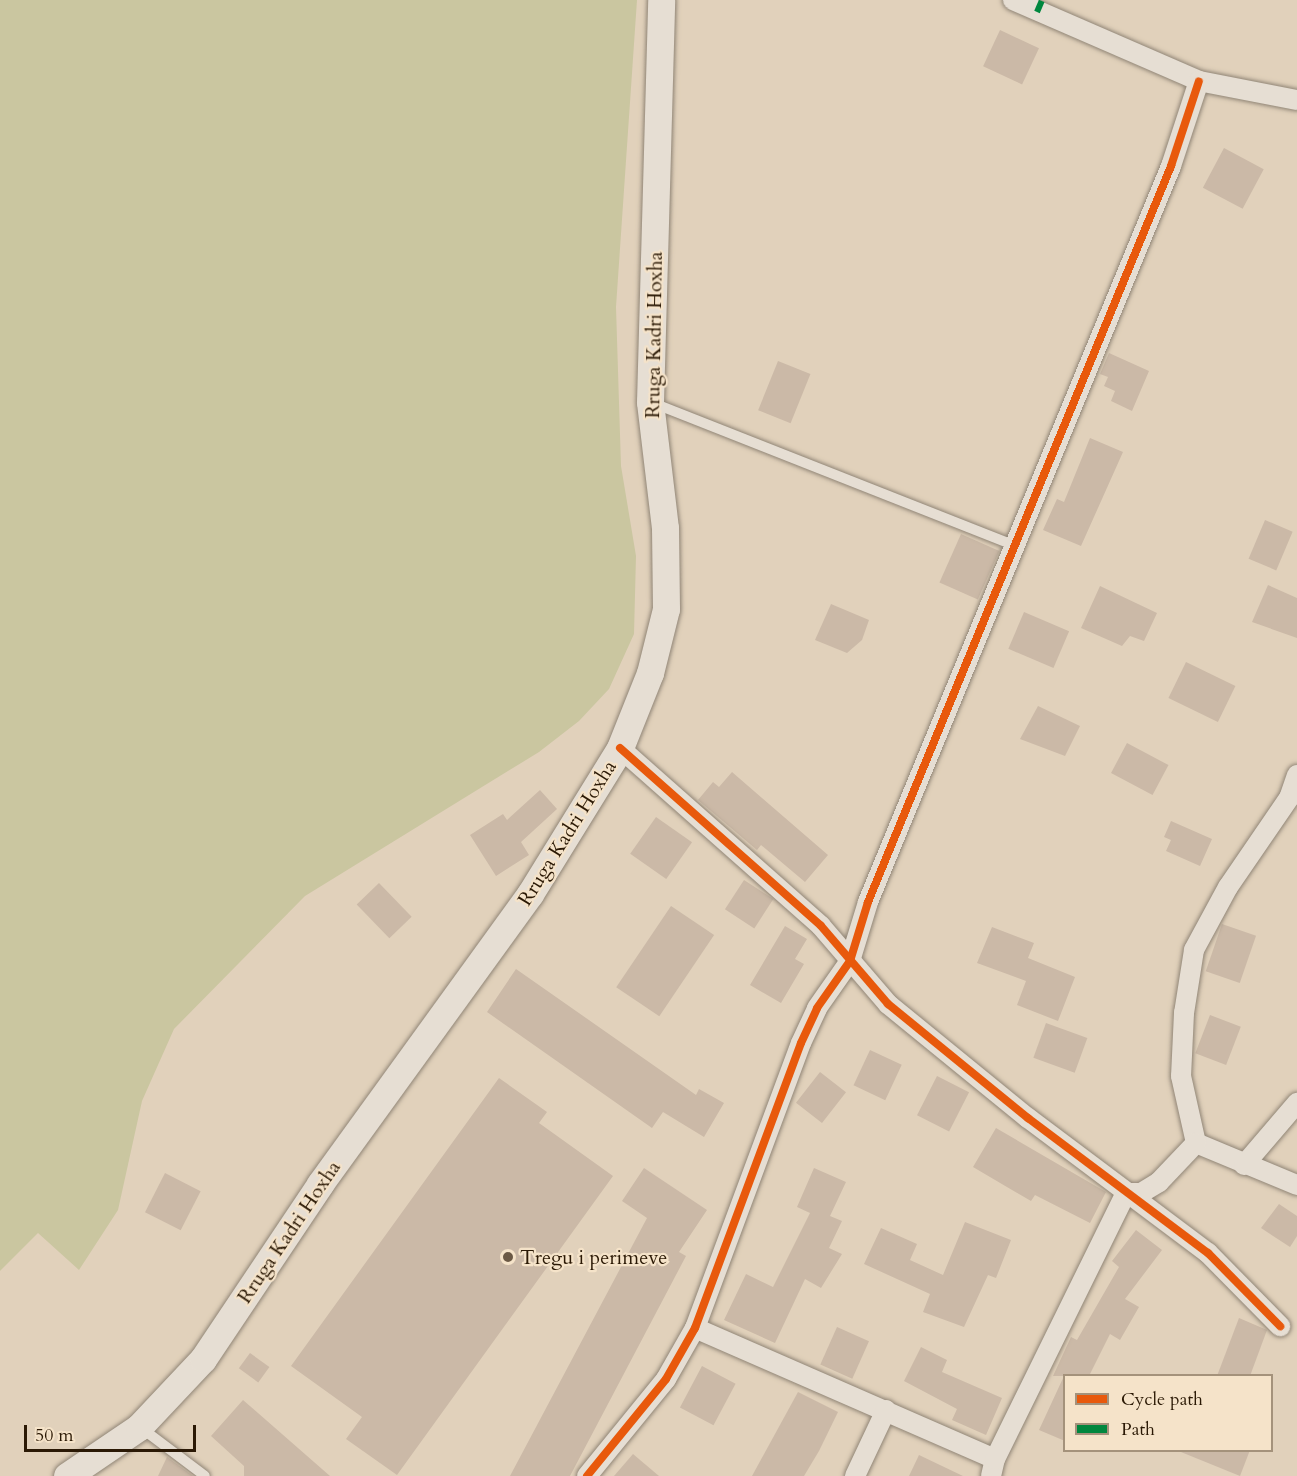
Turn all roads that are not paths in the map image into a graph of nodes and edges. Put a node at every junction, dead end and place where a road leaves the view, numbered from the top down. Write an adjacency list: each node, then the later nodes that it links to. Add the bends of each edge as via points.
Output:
1 (661, 0): 6 (main road, Rruga Kadri Hoxha)
2 (1013, 0): 3 (street)
3 (1040, 6): 4 (street)
4 (1198, 81): 5 (street); 7 (street, via 1171,166)
5 (1297, 100)
6 (650, 402): 7 (lane); 8 (main road, Rruga Kadri Hoxha, via 665,528 666,609 650,673)
7 (1014, 545): 10 (street, via 868,902)
8 (620, 747): 10 (street, via 821,926); 19 (main road, Rruga Kadri Hoxha, via 536,885 320,1184 203,1359)
9 (1297, 775): 12 (street, via 1289,798 1228,887 1194,950 1184,1013 1181,1076)
10 (850, 961): 15 (street, via 888,1004); 17 (street, via 817,1008 801,1043)
11 (1297, 1103): 13 (street)
12 (1196, 1143): 13 (street); 15 (street, via 1159,1182 1141,1193)
13 (1245, 1165): 14 (street)
14 (1297, 1185)
15 (1126, 1193): 16 (street, via 1208,1253); 20 (street)
16 (1280, 1326)
17 (695, 1328): 18 (street); 23 (street, via 666,1379)
18 (886, 1410): 20 (street); 24 (street)
19 (140, 1427): 21 (main road, Rruga Kadri Hoxha); 22 (lane)
20 (993, 1467)
21 (67, 1476)
22 (205, 1476)
23 (587, 1476)
24 (855, 1476)

